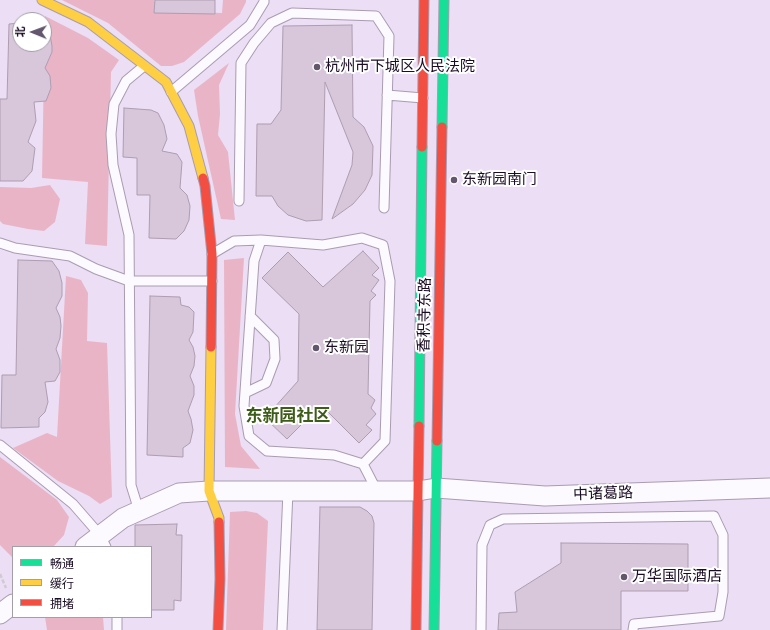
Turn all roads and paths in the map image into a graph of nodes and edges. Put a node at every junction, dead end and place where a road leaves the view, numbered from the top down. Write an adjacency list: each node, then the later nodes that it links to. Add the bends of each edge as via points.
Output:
1 (42, 0): 5 (main road, via 88,22)
2 (264, 0): 6 (lane, via 250,24)
3 (444, 0): 21 (main road, 香积寺东路)
4 (422, 1): 8 (main road, 香积寺东路)
5 (144, 66): 6 (main road, via 166,82); 14 (lane, via 126,80 114,104 113,165 129,235)
6 (171, 92): 13 (main road, via 189,126 206,186)
7 (387, 95): 8 (lane); 9 (lane, via 389,36 376,16 292,13 271,23 241,63); 10 (lane)
8 (423, 98): 21 (main road, 香积寺东路)
9 (239, 201)
10 (384, 208)
11 (261, 240): 13 (lane, via 234,241); 16 (lane, via 254,261); 19 (lane, via 323,245 362,238 383,245 390,281 385,441)
12 (0, 243): 14 (lane, via 15,248 70,256 96,269)
13 (212, 254): 15 (main road)
14 (129, 280): 15 (lane); 25 (lane, via 131,485)
15 (212, 281): 22 (main road)
16 (250, 316): 17 (lane); 17 (lane, via 274,340 275,359 266,383)
17 (245, 393): 19 (lane, via 244,406 249,436 267,451 334,455)
18 (0, 445): 26 (lane, via 73,504)
19 (363, 464): 24 (lane)
20 (770, 488): 21 (street, 中诸葛路, via 545,496)
21 (427, 489): 24 (street, 中诸葛路); 34 (main road, 香积寺东路); 35 (main road, 香积寺东路)
22 (209, 491): 23 (street, 中诸葛路); 25 (street, 中诸葛路, via 179,493); 32 (main road, via 219,518)
23 (288, 491): 24 (street, 中诸葛路); 33 (lane)
24 (377, 491)
25 (139, 511): 26 (street, 中诸葛路, via 123,518)
26 (103, 541): 27 (street, 中诸葛路)
27 (88, 546)
28 (12, 605): 29 (street)
29 (0, 614)
30 (117, 618): 31 (lane)
31 (117, 630)
32 (218, 630)
33 (282, 630)
34 (416, 630)
35 (434, 630)
36 (481, 630): 37 (lane, via 482,545 490,525 503,519 714,516 723,535 723,592 719,616 634,624)
37 (633, 630)

